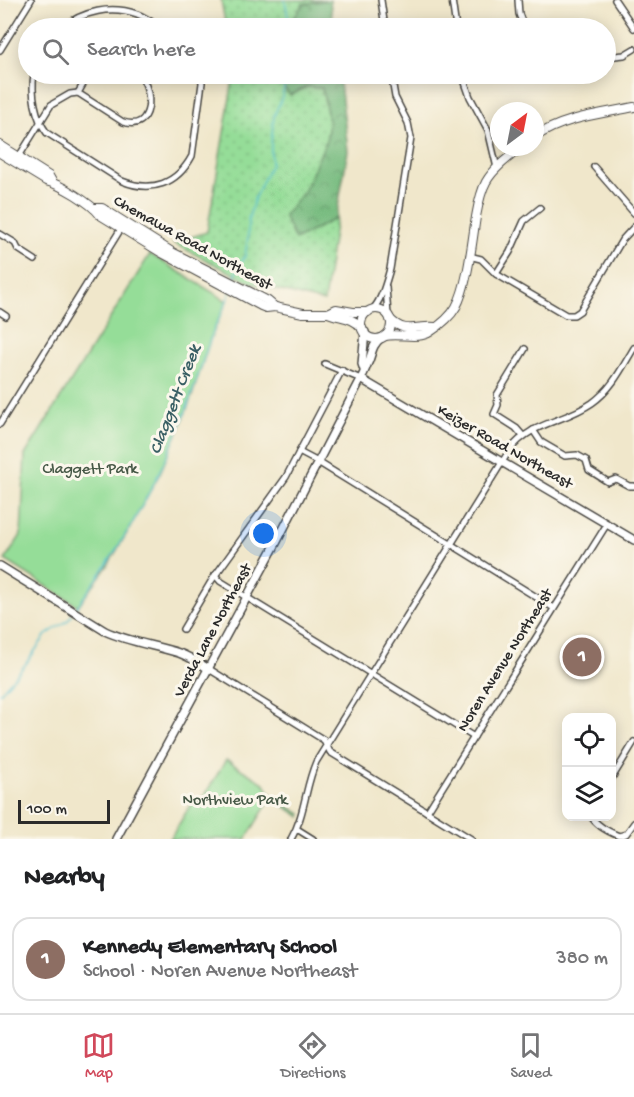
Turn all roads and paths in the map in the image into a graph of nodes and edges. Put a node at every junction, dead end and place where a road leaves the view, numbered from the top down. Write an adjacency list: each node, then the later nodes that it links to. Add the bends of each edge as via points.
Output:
1 (31, 0): 6 (street)
2 (381, 0): 9 (street)
3 (452, 0): 10 (street)
4 (518, 0): 11 (street)
5 (615, 0): 13 (street)
6 (20, 18)
7 (78, 18): 8 (street, via 113,9)
8 (145, 18)
9 (384, 18)
10 (455, 18)
11 (521, 18)
12 (18, 21): 15 (street)
13 (634, 28)
14 (634, 49): 16 (street)
15 (0, 50)
16 (616, 56)
17 (33, 84): 25 (street)
18 (83, 84): 23 (street)
19 (146, 84): 23 (street, via 147,112 137,122 123,122)
20 (200, 84): 25 (street, via 192,156 177,176 160,184 142,186 122,181 47,133)
21 (393, 84): 40 (street, via 411,138)
22 (465, 84): 31 (street, via 488,130)
23 (78, 93): 25 (street, via 54,103)
24 (634, 107): 26 (main road, via 569,120)
25 (40, 122): 29 (street)
26 (544, 131)
27 (1, 149): 29 (main road, Chemawa Road Northeast)
28 (511, 156): 31 (main road)
29 (17, 159): 34 (main road, Chemawa Road Northeast, via 46,181 94,208 102,208)
30 (594, 167): 33 (street)
31 (497, 168): 37 (main road, via 481,193)
32 (540, 208): 39 (street, via 524,221)
33 (634, 213)
34 (123, 226): 42 (main road, Chemawa Road Northeast, via 162,253 266,308); 53 (street)
35 (634, 227): 39 (street, via 574,315 566,315)
36 (0, 234): 38 (street)
37 (469, 256): 39 (street, via 485,261); 44 (main road, via 456,307)
38 (35, 260)
39 (496, 274)
40 (385, 286): 41 (street, via 378,304); 43 (street)
41 (370, 311): 42 (main road, Chemawa Road Northeast, via 336,309); 43 (main road, via 381,310); 45 (main road, via 362,319)
42 (328, 313): 45 (main road, Chemawa Road Northeast, via 352,319)
43 (389, 317): 44 (main road, via 406,328); 46 (main road, via 390,328)
44 (435, 327): 46 (main road, via 417,335)
45 (363, 330): 46 (main road, via 372,338); 51 (street, Verda Lane Northeast)
46 (383, 337): 51 (street, Verda Lane Northeast, via 374,346)
47 (634, 348): 54 (street, via 613,383 600,396)
48 (525, 349): 55 (street, via 497,395 494,414)
49 (325, 364): 50 (street)
50 (342, 370): 52 (street); 56 (street)
51 (364, 370): 52 (street, Verda Lane Northeast)
52 (361, 380): 57 (street, Verda Lane Northeast); 58 (street, Keizer Road Northeast)
53 (0, 424)
54 (533, 430): 55 (street); 59 (street, via 541,442 565,456 577,455 586,460 589,470 608,482 616,479)
55 (523, 436): 58 (street)
56 (299, 452): 57 (street); 64 (street, via 286,477)
57 (318, 462): 62 (street); 65 (street, Verda Lane Northeast)
58 (502, 462): 60 (street, Keizer Road Northeast); 62 (street)
59 (634, 486)
60 (607, 524): 61 (street, Keizer Road Northeast); 66 (street, Noren Avenue Northeast)
61 (634, 540)
62 (452, 545): 66 (street); 69 (street)
63 (0, 566): 68 (street, via 118,637 186,656)
64 (215, 575): 65 (street); 67 (street)
65 (247, 597): 68 (street, Verda Lane Northeast); 69 (street)
66 (554, 608): 70 (street, Noren Avenue Northeast)
67 (183, 629)
68 (209, 669): 72 (street); 79 (street, Verda Lane Northeast)
69 (372, 674): 70 (street); 72 (street)
70 (474, 737): 74 (street, Noren Avenue Northeast)
71 (634, 742): 73 (street)
72 (327, 745): 74 (street, via 330,752); 77 (street, via 312,771)
73 (616, 771)
74 (427, 812): 82 (street)
75 (594, 821): 78 (street)
76 (634, 824): 78 (street)
77 (297, 829): 80 (street); 81 (street)
78 (623, 837)
79 (118, 838)
80 (291, 839)
81 (313, 839)
82 (471, 839)

